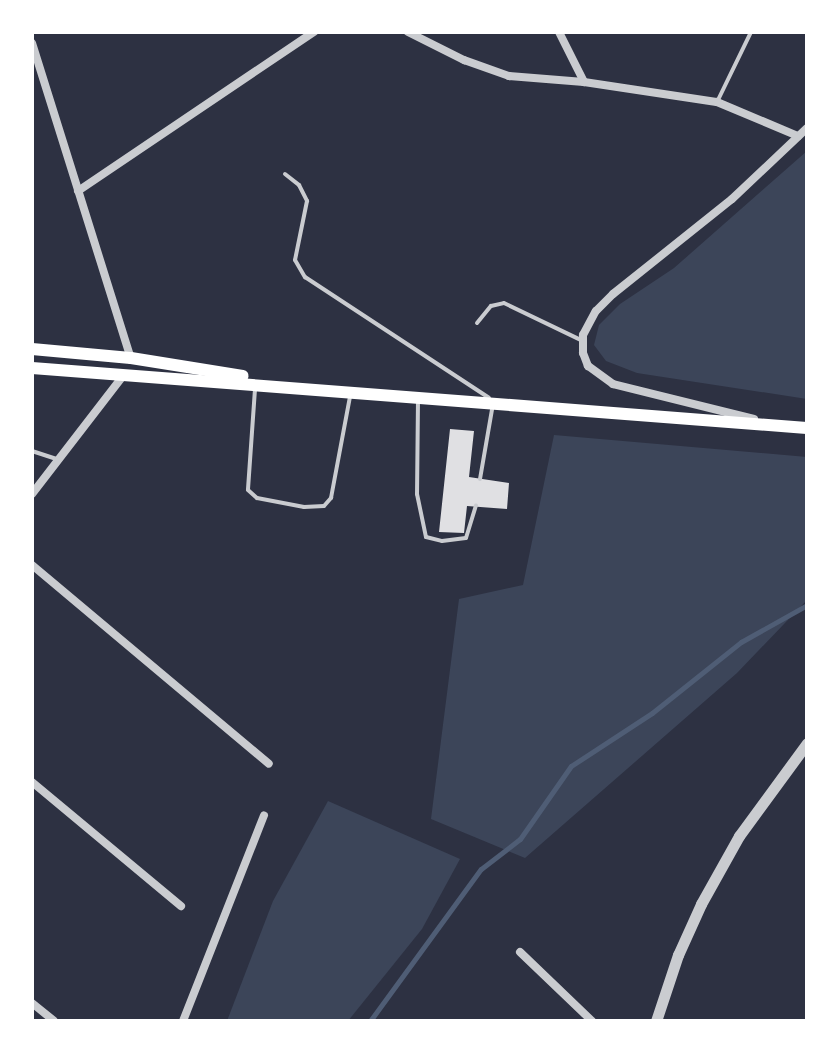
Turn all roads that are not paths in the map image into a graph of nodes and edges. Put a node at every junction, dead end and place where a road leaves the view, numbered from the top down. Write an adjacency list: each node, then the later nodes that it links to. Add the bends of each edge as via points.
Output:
1 (314, 32): 11 (street)
2 (408, 32): 6 (street, via 509,76)
3 (559, 32): 6 (street)
4 (751, 32): 7 (lane)
5 (32, 43): 11 (street)
6 (584, 82): 7 (street)
7 (717, 102): 9 (street)
8 (807, 128): 9 (street)
9 (798, 136): 13 (street, via 732,199 613,294 596,311)
10 (285, 174): 22 (lane, via 307,201 295,260 305,277)
11 (78, 191): 15 (street)
12 (477, 323): 13 (lane, via 491,306 504,303)
13 (583, 341): 23 (street, via 588,366 613,384)
14 (32, 349): 15 (main road)
15 (131, 358): 19 (main road)
16 (32, 368): 17 (main road)
17 (123, 376): 18 (main road); 26 (street)
18 (256, 384): 19 (main road); 20 (lane, via 248,490 257,498 304,507 324,506 331,498)
19 (308, 387): 20 (main road)
20 (351, 390): 21 (main road)
21 (418, 397): 22 (main road); 29 (lane, via 417,494 426,537 466,538)
22 (494, 402): 23 (main road); 27 (lane)
23 (775, 425): 24 (main road)
24 (807, 428)
25 (32, 451): 26 (lane)
26 (59, 459): 28 (street)
27 (480, 479)
28 (32, 494)
29 (476, 506)
30 (32, 565): 32 (street)
31 (807, 743): 38 (street, via 739,836 701,904)
32 (269, 764)
33 (32, 782): 35 (street)
34 (264, 815): 40 (street)
35 (181, 906)
36 (520, 952): 41 (street)
37 (32, 1003): 39 (street)
38 (659, 1019)
39 (54, 1021)
40 (183, 1021)
41 (592, 1021)

